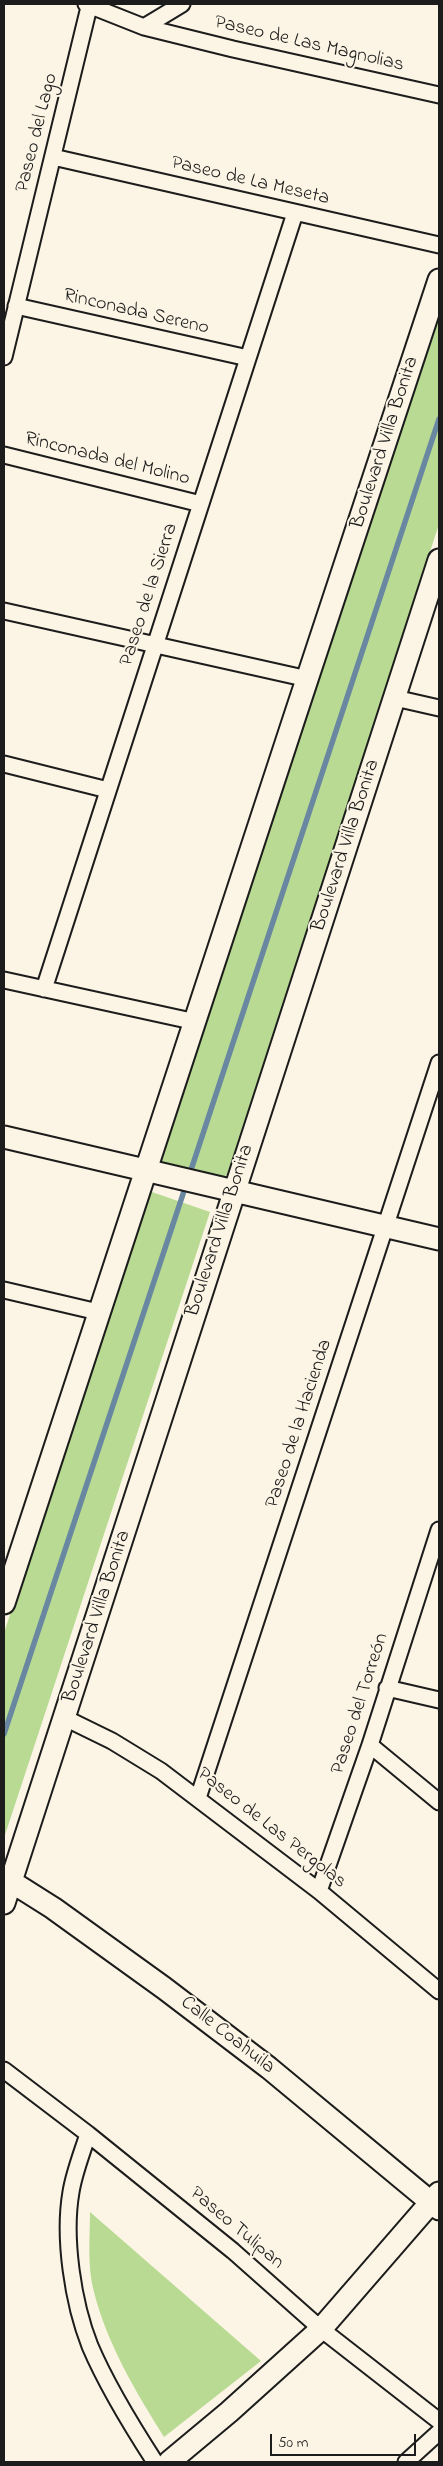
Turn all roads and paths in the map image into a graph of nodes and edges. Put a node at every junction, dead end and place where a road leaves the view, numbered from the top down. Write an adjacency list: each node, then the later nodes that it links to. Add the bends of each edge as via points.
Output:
1 (182, 4): 3 (street)
2 (88, 5): 3 (street, Paseo de Las Magnolias); 5 (street, Paseo del Lago)
3 (144, 27): 4 (street, Paseo de Las Magnolias)
4 (439, 95)
5 (53, 157): 6 (street, Paseo de La Meseta); 9 (street, Paseo del Lago)
6 (294, 213): 7 (street, Paseo de La Meseta); 11 (street, Paseo de la Sierra)
7 (439, 245)
8 (439, 280): 17 (street, Boulevard Villa Bonita)
9 (16, 306): 10 (street, Paseo del Lago); 11 (street, Rinconada Sereno)
10 (4, 357)
11 (248, 358): 13 (street, Paseo de la Sierra)
12 (4, 455): 13 (street, Rinconada del Molino)
13 (201, 504): 16 (street, Paseo de la Sierra)
14 (439, 560): 18 (street, Boulevard Villa Bonita)
15 (4, 611): 16 (street)
16 (155, 645): 17 (street); 21 (street, Paseo de la Sierra)
17 (308, 679): 24 (street, Boulevard Villa Bonita)
18 (395, 698): 19 (street); 29 (street, Boulevard Villa Bonita)
19 (439, 708)
20 (4, 764): 21 (street)
21 (108, 790): 23 (street, Paseo de la Sierra)
22 (4, 980): 23 (street)
23 (44, 989): 24 (street)
24 (196, 1022): 28 (street, Boulevard Villa Bonita)
25 (439, 1063): 26 (street, Paseo de la Hacienda)
26 (436, 1086): 30 (street, Paseo de la Hacienda)
27 (4, 1137): 28 (street)
28 (149, 1170): 29 (street); 33 (street, Boulevard Villa Bonita)
29 (230, 1190): 30 (street); 38 (street, Boulevard Villa Bonita)
30 (386, 1227): 31 (street); 40 (street, Paseo de la Hacienda)
31 (439, 1239)
32 (4, 1290): 33 (street)
33 (98, 1312): 35 (street, Boulevard Villa Bonita)
34 (438, 1539): 36 (street, Paseo del Torreón)
35 (4, 1603)
36 (387, 1688): 37 (street); 39 (street, Paseo del Torreón)
37 (439, 1700)
38 (65, 1718): 40 (street, Paseo de Las Pergolas, via 112,1741); 42 (street, Boulevard Villa Bonita)
39 (370, 1745): 41 (street); 43 (street, Paseo del Torreón)
40 (198, 1798): 43 (street, Paseo de Las Pergolas)
41 (439, 1802)
42 (8, 1879): 44 (street, Boulevard Villa Bonita); 48 (street, Calle Coahuila, via 103,1943 194,2011)
43 (319, 1891): 45 (street, Paseo de Las Pergolas)
44 (4, 1903)
45 (439, 1991)
46 (4, 2070): 47 (street, Paseo Tulipan)
47 (88, 2134): 49 (street, Paseo Tulipan, via 233,2251); 52 (street, via 71,2192 69,2244 77,2300 90,2345 128,2419)
48 (437, 2202): 49 (street)
49 (321, 2329): 50 (street, Paseo Tulipan); 53 (street)
50 (439, 2422)
51 (439, 2432): 54 (street)
52 (155, 2462)
53 (169, 2462)
54 (406, 2462)

